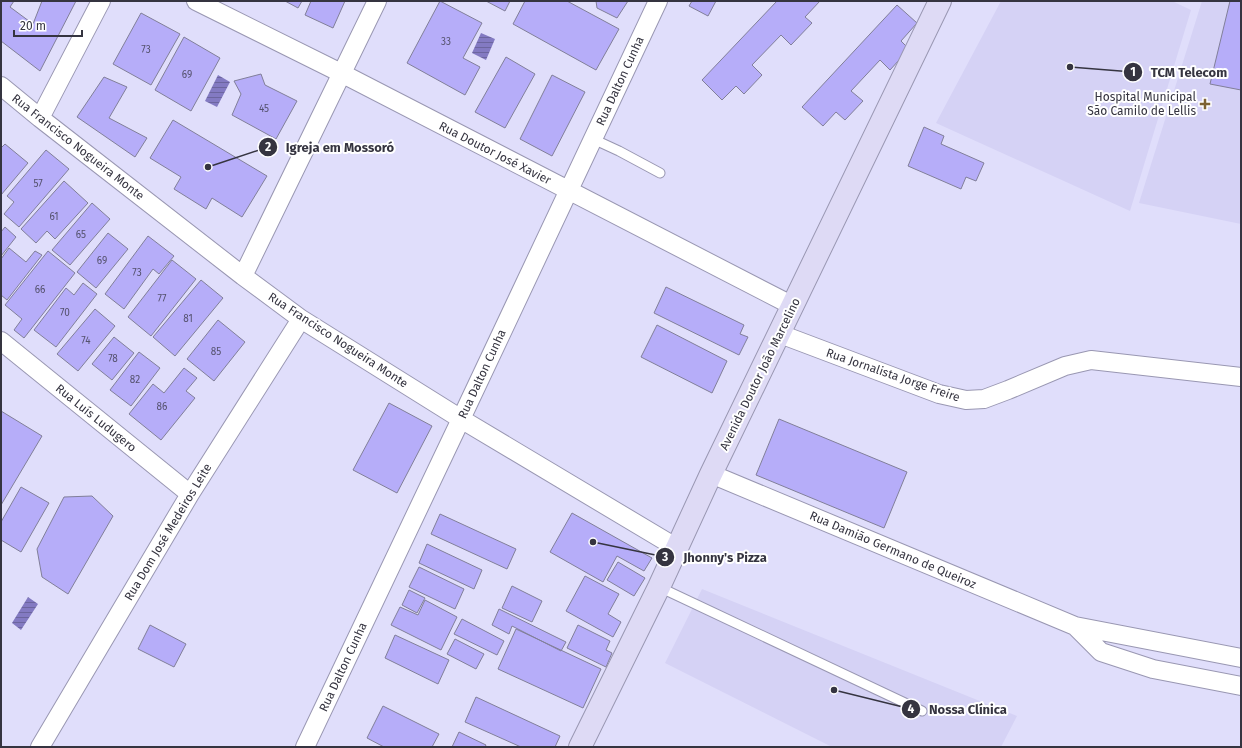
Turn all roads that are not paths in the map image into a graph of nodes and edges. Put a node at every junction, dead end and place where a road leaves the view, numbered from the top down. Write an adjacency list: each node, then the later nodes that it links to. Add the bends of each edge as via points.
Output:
1 (101, 1): 8 (street)
2 (196, 1): 6 (street, Rua Doutor José Xavier)
3 (377, 1): 6 (street)
4 (658, 1): 9 (street, Rua Dalton Cunha)
5 (940, 1): 13 (street, Avenida Doutor João Marcelino)
6 (341, 74): 11 (street, Rua Doutor José Xavier); 12 (street)
7 (1, 86): 8 (street, Rua Francisco Nogueira Monte)
8 (40, 118): 12 (street, Rua Francisco Nogueira Monte)
9 (593, 139): 10 (lane); 11 (street, Rua Dalton Cunha)
10 (660, 173)
11 (568, 191): 13 (street, Rua Doutor José Xavier); 18 (street, Rua Dalton Cunha)
12 (243, 276): 14 (street, Rua Francisco Nogueira Monte)
13 (793, 306): 15 (street, Avenida Doutor João Marcelino)
14 (301, 320): 18 (street, Rua Francisco Nogueira Monte); 20 (street, Rua Dom José Medeiros Leite)
15 (780, 334): 17 (street, Rua Jornalista Jorge Freire, via 939,394 966,400 984,399 1065,366 1091,360); 19 (street, Avenida Doutor João Marcelino)
16 (1, 341): 20 (street, Rua Luís Ludugero)
17 (1241, 377)
18 (461, 419): 21 (street, Rua Francisco Nogueira Monte); 28 (street, Rua Dalton Cunha)
19 (711, 474): 21 (street, Avenida Doutor João Marcelino); 23 (street, Rua Damião Germano de Queiroz)
20 (190, 494): 27 (street, Rua Dom José Medeiros Leite)
21 (677, 548): 22 (street, Avenida Doutor João Marcelino)
22 (659, 587): 26 (lane); 29 (street, Avenida Doutor João Marcelino)
23 (1075, 626): 24 (street, Rua Damião Germano de Queiroz); 25 (street, Rua Damião Germano de Queiroz, via 1101,652 1153,669)
24 (1241, 658)
25 (1241, 686)
26 (922, 711)
27 (40, 747)
28 (305, 747)
29 (580, 747)

